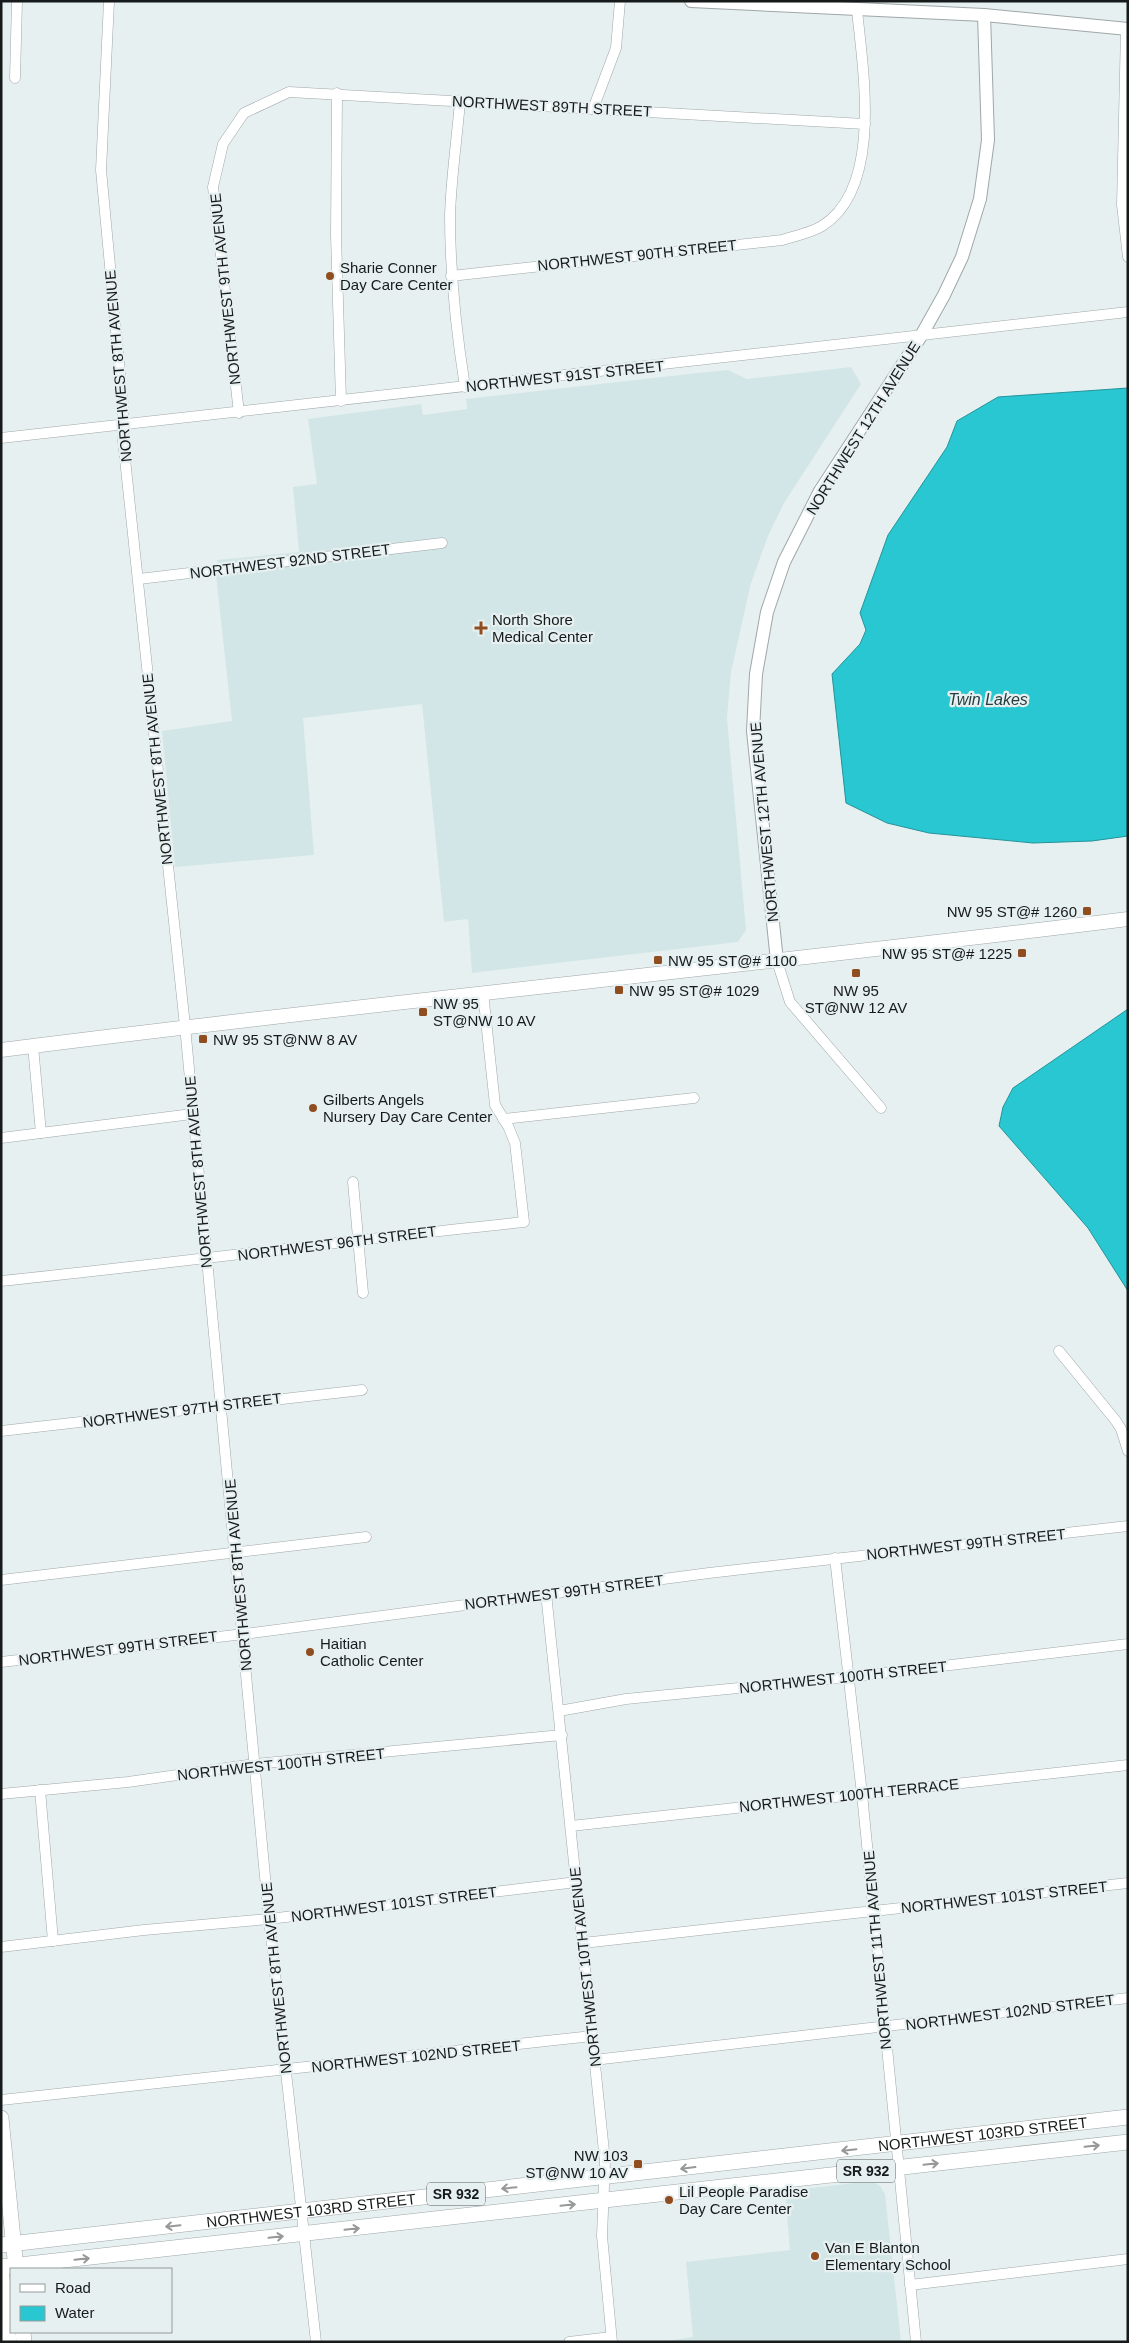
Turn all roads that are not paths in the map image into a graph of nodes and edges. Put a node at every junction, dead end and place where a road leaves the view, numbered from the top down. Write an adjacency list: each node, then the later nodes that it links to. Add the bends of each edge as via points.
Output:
1 (17, 1): 8 (street)
2 (108, 1): 22 (street, NORTHWEST 8TH AVENUE, via 101,170)
3 (620, 1): 11 (street, via 616,48)
4 (690, 1): 5 (street)
5 (857, 10): 6 (street); 13 (street)
6 (984, 16): 7 (street); 18 (street, NORTHWEST 12TH AVENUE, via 988,140 980,199 962,256)
7 (1127, 29): 14 (street)
8 (15, 78)
9 (337, 94): 10 (street, NORTHWEST 89TH STREET); 12 (street, NORTHWEST 89TH STREET, via 289,92); 20 (street, via 336,235)
10 (460, 101): 11 (street, NORTHWEST 89TH STREET); 16 (street, via 450,213)
11 (593, 108): 13 (street, NORTHWEST 89TH STREET)
12 (244, 113): 21 (street, NORTHWEST 9TH AVENUE, via 223,144 213,187)
13 (865, 124): 16 (street, NORTHWEST 90TH STREET, via 859,171 847,201 822,226 782,240)
14 (1126, 139): 15 (street, via 1122,205)
15 (1128, 257)
16 (451, 276): 19 (street)
17 (1128, 312): 18 (street, NORTHWEST 91ST STREET)
18 (921, 336): 19 (street, NORTHWEST 91ST STREET); 27 (street, NORTHWEST 12TH AVENUE, via 820,491 784,562 767,612 756,674 753,731)
19 (465, 387): 20 (street, NORTHWEST 91ST STREET)
20 (341, 401): 21 (street, NORTHWEST 91ST STREET)
21 (239, 412): 22 (street, NORTHWEST 91ST STREET)
22 (123, 425): 23 (street, NORTHWEST 91ST STREET); 25 (street, NORTHWEST 8TH AVENUE)
23 (1, 438)
24 (442, 543): 25 (street, NORTHWEST 92ND STREET)
25 (138, 580): 29 (street, NORTHWEST 8TH AVENUE)
26 (1128, 919): 27 (main road)
27 (777, 962): 28 (main road); 33 (street, NORTHWEST 12TH AVENUE, via 790,1002)
28 (483, 992): 29 (main road); 35 (street, via 495,1105)
29 (185, 1026): 30 (main road); 34 (street, NORTHWEST 8TH AVENUE)
30 (33, 1046): 31 (main road); 36 (street)
31 (1, 1050)
32 (694, 1098): 35 (street)
33 (881, 1108)
34 (192, 1114): 36 (street); 40 (street, NORTHWEST 8TH AVENUE)
35 (503, 1119): 39 (street, NORTHWEST 96TH STREET, via 515,1143 524,1222)
36 (42, 1133): 37 (street)
37 (1, 1138)
38 (353, 1182): 39 (street)
39 (357, 1240): 40 (street, NORTHWEST 96TH STREET); 42 (street)
40 (206, 1260): 41 (street, NORTHWEST 96TH STREET); 45 (street, NORTHWEST 8TH AVENUE)
41 (1, 1281)
42 (362, 1293)
43 (1059, 1351): 47 (street, via 1116,1421)
44 (362, 1390): 45 (street, NORTHWEST 97TH STREET)
45 (222, 1405): 46 (street, NORTHWEST 97TH STREET); 50 (street, NORTHWEST 8TH AVENUE)
46 (1, 1430)
47 (1128, 1451)
48 (1128, 1526): 51 (street, NORTHWEST 99TH STREET)
49 (366, 1537): 50 (street)
50 (236, 1553): 52 (street); 54 (street, NORTHWEST 8TH AVENUE)
51 (835, 1558): 53 (street, NORTHWEST 99TH STREET); 57 (street, NORTHWEST 11TH AVENUE)
52 (1, 1580)
53 (546, 1593): 54 (street, NORTHWEST 99TH STREET); 58 (street, NORTHWEST 10TH AVENUE)
54 (244, 1634): 56 (street, NORTHWEST 99TH STREET); 60 (street, NORTHWEST 8TH AVENUE)
55 (1128, 1644): 57 (street, NORTHWEST 100TH STREET)
56 (1, 1662)
57 (850, 1677): 58 (street, NORTHWEST 100TH STREET, via 626,1699); 64 (street, NORTHWEST 11TH AVENUE)
58 (559, 1711): 59 (street, NORTHWEST 10TH AVENUE)
59 (562, 1735): 60 (street, NORTHWEST 100TH STREET); 65 (street, NORTHWEST 10TH AVENUE)
60 (255, 1764): 62 (street, NORTHWEST 100TH STREET, via 128,1782); 69 (street, NORTHWEST 8TH AVENUE)
61 (1128, 1765): 64 (street, NORTHWEST 100TH TERRACE)
62 (40, 1790): 63 (street, NORTHWEST 100TH STREET); 70 (street)
63 (1, 1794)
64 (862, 1794): 65 (street, NORTHWEST 100TH TERRACE); 68 (street, NORTHWEST 11TH AVENUE)
65 (570, 1826): 66 (street, NORTHWEST 10TH AVENUE)
66 (577, 1882): 69 (street, NORTHWEST 101ST STREET); 71 (street, NORTHWEST 10TH AVENUE)
67 (1128, 1883): 68 (street, NORTHWEST 101ST STREET)
68 (874, 1911): 71 (street, NORTHWEST 101ST STREET); 74 (street, NORTHWEST 11TH AVENUE)
69 (269, 1919): 70 (street, NORTHWEST 101ST STREET); 77 (street, NORTHWEST 8TH AVENUE)
70 (54, 1941): 72 (street, NORTHWEST 101ST STREET)
71 (583, 1943): 75 (street, NORTHWEST 10TH AVENUE)
72 (1, 1947)
73 (1128, 1998): 74 (street, NORTHWEST 102ND STREET)
74 (884, 2026): 76 (street, NORTHWEST 102ND STREET); 82 (street, NORTHWEST 11TH AVENUE)
75 (592, 2036): 76 (street, NORTHWEST 10TH AVENUE); 77 (street, NORTHWEST 102ND STREET)
76 (594, 2060): 84 (street, NORTHWEST 10TH AVENUE)
77 (286, 2070): 78 (street, NORTHWEST 102ND STREET); 86 (street, NORTHWEST 8TH AVENUE)
78 (1, 2100)
79 (1, 2118): 88 (main road)
80 (1128, 2118): 82 (main road, NORTHWEST 103RD STREET / SR 932)
81 (1128, 2142): 83 (main road, NORTHWEST 103RD STREET / SR 932, one-way to 81)
82 (898, 2144): 83 (street, NORTHWEST 11TH AVENUE); 84 (main road, NORTHWEST 103RD STREET / SR 932, one-way to 84)
83 (900, 2168): 85 (main road, NORTHWEST 103RD STREET / SR 932); 91 (street, NORTHWEST 11TH AVENUE)
84 (605, 2177): 85 (street, NORTHWEST 10TH AVENUE); 86 (main road, NORTHWEST 103RD STREET / SR 932, one-way to 86)
85 (604, 2201): 87 (main road, NORTHWEST 103RD STREET / SR 932, one-way to 85); 92 (street, NORTHWEST 10TH AVENUE, via 602,2236)
86 (300, 2212): 87 (street, NORTHWEST 8TH AVENUE); 88 (main road, NORTHWEST 103RD STREET / SR 932, one-way to 88)
87 (303, 2234): 90 (main road, NORTHWEST 103RD STREET / SR 932, one-way to 87); 94 (street, NORTHWEST 8TH AVENUE)
88 (7, 2244): 90 (main road)
89 (1128, 2259): 91 (street)
90 (7, 2267): 93 (main road)
91 (910, 2285): 96 (street, NORTHWEST 11TH AVENUE)
92 (612, 2339): 95 (street)
93 (9, 2342)
94 (316, 2342)
95 (569, 2342)
96 (916, 2342)

